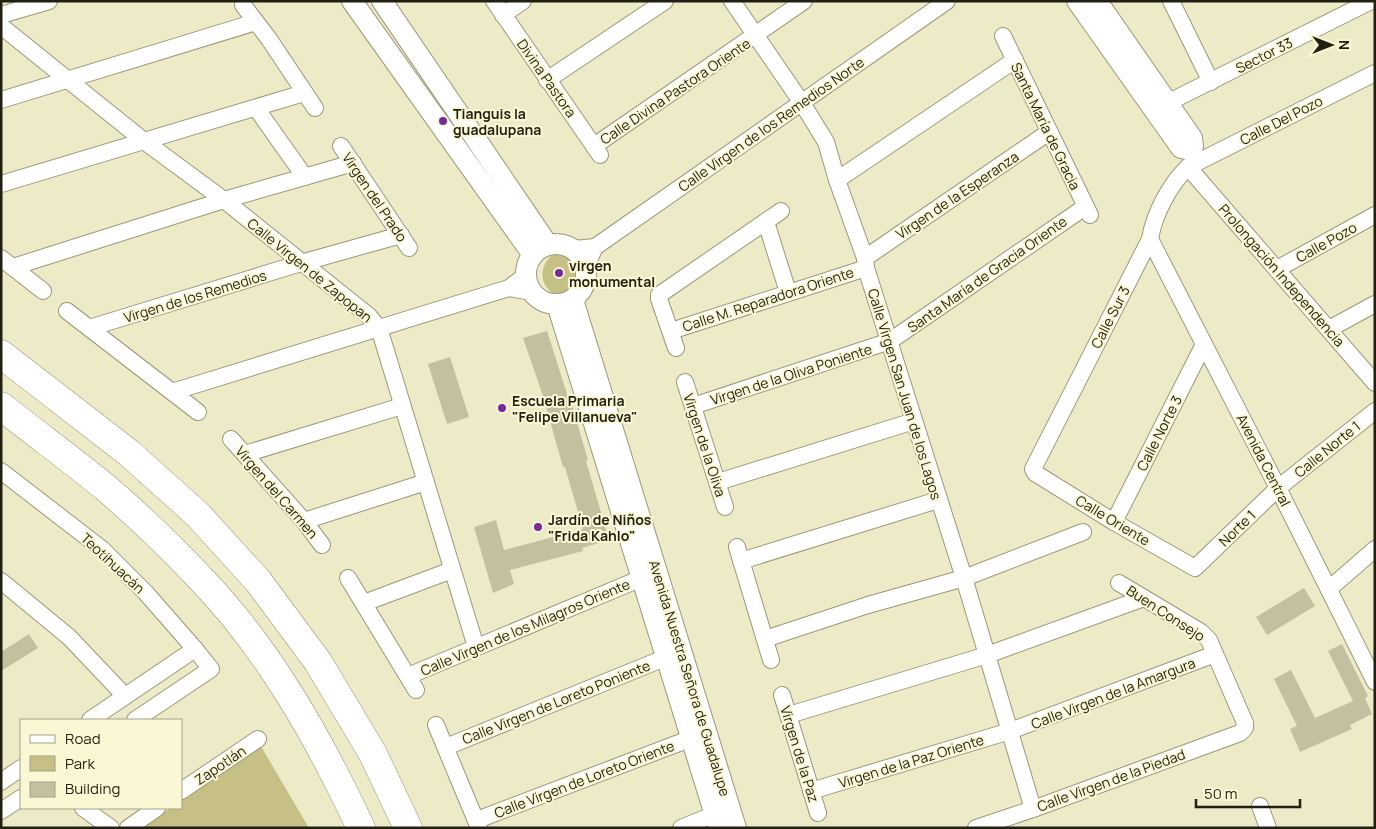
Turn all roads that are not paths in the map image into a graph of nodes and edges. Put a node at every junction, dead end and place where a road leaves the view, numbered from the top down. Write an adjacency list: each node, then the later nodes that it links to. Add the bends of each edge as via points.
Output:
1 (49, 1): 15 (street)
2 (352, 1): 50 (street)
3 (382, 1): 50 (street)
4 (494, 1): 16 (street, Divina Pastora)
5 (523, 1): 16 (street)
6 (666, 1): 24 (street)
7 (732, 1): 19 (street, Calle Virgen San Juan de los Lagos)
8 (804, 1): 19 (street, Calle Divina Pastora Oriente)
9 (947, 1): 29 (street, Calle Virgen de los Remedios Norte)
10 (1077, 1): 28 (street, via 1180,148 1186,150 1193,146 1192,138)
11 (1097, 1): 28 (street)
12 (1171, 1): 25 (street)
13 (1371, 1): 25 (street, Sector 33)
14 (243, 5): 17 (street)
15 (1, 15)
16 (503, 15): 24 (street, Divina Pastora)
17 (256, 22): 23 (street); 26 (street)
18 (1, 26): 23 (street, Calle Virgen de Zapopan)
19 (756, 36): 29 (street, Calle Virgen San Juan de los Lagos); 35 (street, Calle Divina Pastora Oriente)
20 (1003, 36): 21 (street, Santa María de Gracia)
21 (1015, 60): 32 (street, Santa María de Gracia); 39 (street)
22 (1375, 72): 37 (street, Calle Del Pozo)
23 (67, 80): 27 (street); 33 (street, Calle Virgen de Zapopan)
24 (547, 80): 35 (street, Divina Pastora)
25 (1211, 82): 28 (street, Sector 33)
26 (304, 93): 30 (street); 31 (street)
27 (1, 100)
28 (1169, 102)
29 (802, 103): 39 (street, Calle Virgen San Juan de los Lagos, via 826,142); 48 (street, Calle Virgen de los Remedios Norte)
30 (256, 108): 33 (street); 38 (street)
31 (315, 108)
32 (1049, 132): 43 (street, Santa María de Gracia); 53 (street, Virgen de la Esperanza)
33 (144, 141): 40 (street); 41 (street, Calle Virgen de Zapopan)
34 (341, 146): 36 (street, Virgen del Prado)
35 (597, 150)
36 (353, 163): 38 (street); 47 (street, Virgen del Prado)
37 (1188, 167): 46 (street, Calle Sur 3, via 1177,177 1153,223); 55 (street, Prolongación Independencia)
38 (305, 177): 41 (street)
39 (837, 180): 53 (street, Calle Virgen San Juan de los Lagos)
40 (1, 184)
41 (224, 200): 51 (street); 52 (street, Calle Virgen de Zapopan)
42 (780, 211): 45 (street)
43 (1087, 211): 66 (street, Santa María de Gracia Oriente)
44 (1375, 215): 55 (street, Calle Pozo)
45 (766, 222): 58 (street); 65 (street, via 659,295)
46 (1150, 239): 67 (street, Avenida Central); 81 (street, Calle Sur 3)
47 (405, 241): 52 (street, Virgen de los Remedios)
48 (595, 247): 49 (street, Calle Virgen de los Remedios Norte); 54 (street, Calle Virgen de los Remedios Norte)
49 (574, 249): 50 (street, via 557,244); 54 (street)
50 (541, 250): 56 (street, via 530,261)
51 (7, 262): 57 (street)
52 (301, 263): 62 (street, Virgen de los Remedios); 63 (street, Calle Virgen de Zapopan, via 369,316)
53 (865, 263): 58 (street, Calle M. Reparadora Oriente); 66 (street, Calle Virgen San Juan de los Lagos)
54 (586, 266): 59 (street, via 585,285 580,293)
55 (1278, 269): 64 (street, Prolongación Independencia)
56 (529, 283): 59 (street, via 539,299 547,303); 63 (street)
57 (43, 291)
58 (788, 292): 65 (street, Calle M. Reparadora Oriente)
59 (565, 302): 96 (street, Avenida Nuestra Señora de Guadalupe); 140 (street, Avenida Nuestra Señora de Guadalupe)
60 (1375, 304): 64 (street)
61 (67, 311): 62 (street)
62 (89, 328): 72 (street)
63 (379, 328): 72 (street); 74 (street, Calle Virgen de Zapopan)
64 (1329, 329): 71 (street, Prolongación Independencia)
65 (671, 330): 68 (street)
66 (890, 341): 75 (street, Virgen de la Oliva Poniente); 78 (street, Calle Virgen San Juan de los Lagos)
67 (1204, 344): 85 (street, Avenida Central); 89 (street, Calle Norte 3)
68 (676, 348)
69 (1, 354): 138 (highway, via 136,459 198,515 258,581 323,671 373,754)
70 (685, 382): 75 (street, Virgen de la Oliva)
71 (1375, 383)
72 (172, 392): 77 (street)
73 (1, 406): 137 (highway, via 106,488 203,581 283,685 334,772)
74 (402, 406): 80 (street); 83 (street, Calle Virgen de Zapopan)
75 (693, 406): 84 (street, Virgen de la Oliva)
76 (1375, 410): 85 (street, Calle Norte 1)
77 (198, 412)
78 (914, 421): 84 (street); 86 (street, Calle Virgen San Juan de los Lagos)
79 (231, 439): 80 (street, Virgen del Carmen)
80 (245, 454): 88 (street, Virgen del Carmen)
81 (1033, 469): 89 (street, Calle Oriente)
82 (1, 471): 105 (street, Teotihuacán, via 102,549)
83 (426, 482): 88 (street); 94 (street, Calle Virgen de Zapopan)
84 (718, 482): 87 (street, Virgen de la Oliva)
85 (1278, 488): 93 (street, Norte 1); 100 (street, Avenida Central)
86 (938, 500): 97 (street, Calle Virgen San Juan de los Lagos); 103 (street, via 739,554)
87 (725, 507)
88 (304, 521): 91 (street, Virgen del Carmen)
89 (1114, 522): 93 (street, Calle Oriente)
90 (1083, 532): 97 (street)
91 (322, 545)
92 (1375, 549): 100 (street)
93 (1195, 568)
94 (452, 570): 102 (street); 104 (street, Calle Virgen de Zapopan)
95 (348, 578): 102 (street)
96 (642, 578): 104 (street, Calle Virgen de los Milagros Oriente); 108 (street, Avenida Nuestra Señora de Guadalupe)
97 (964, 578): 103 (street); 107 (street, Calle Virgen San Juan de los Lagos)
98 (1, 581): 112 (street, via 70,637)
99 (1119, 583): 101 (street, Buen Consejo)
100 (1329, 589): 110 (street, Avenida Central)
101 (1144, 598): 106 (street, Buen Consejo, via 1201,632); 107 (street)
102 (364, 603): 104 (street, Calle Virgen de los Milagros Oriente, via 412,683)
103 (765, 638): 109 (street)
104 (476, 647)
105 (196, 649): 112 (street); 115 (street, Teotihuacán, via 210,669)
106 (1215, 654): 117 (street, Buen Consejo); 118 (street, Calle Virgen de la Amargura)
107 (987, 655): 113 (street); 118 (street, Calle Virgen San Juan de los Lagos)
108 (667, 657): 119 (street, Avenida Nuestra Señora de Guadalupe); 121 (street, Calle Virgen de Loreto Poniente)
109 (771, 660)
110 (1374, 678)
111 (782, 694): 113 (street, Virgen de la Paz)
112 (125, 696): 114 (street)
113 (789, 715): 125 (street, Virgen de la Paz)
114 (91, 719)
115 (136, 719)
116 (436, 725): 121 (street)
117 (1245, 728): 128 (street, Calle Virgen de la Piedad, via 1240,733)
118 (1010, 731): 125 (street, Virgen de la Paz Oriente); 128 (street, Calle Virgen San Juan de los Lagos)
119 (692, 738): 133 (street, Avenida Nuestra Señora de Guadalupe); 134 (street, Calle Virgen de Loreto Oriente)
120 (258, 739): 124 (street, Zapotlán)
121 (446, 747): 134 (street)
122 (20, 769): 123 (street)
123 (1, 782)
124 (182, 790)
125 (812, 791): 132 (street, Virgen de la Paz)
126 (20, 799): 131 (street)
127 (1260, 806): 142 (street)
128 (1033, 808): 141 (street, Calle Virgen de la Piedad)
129 (84, 809): 135 (street)
130 (156, 809): 136 (street)
131 (1, 811)
132 (818, 813)
133 (717, 821): 139 (street)
134 (478, 824)
135 (111, 828)
136 (128, 828)
137 (361, 828)
138 (408, 828)
139 (681, 828)
140 (736, 828)
141 (976, 828)
142 (1268, 828)

